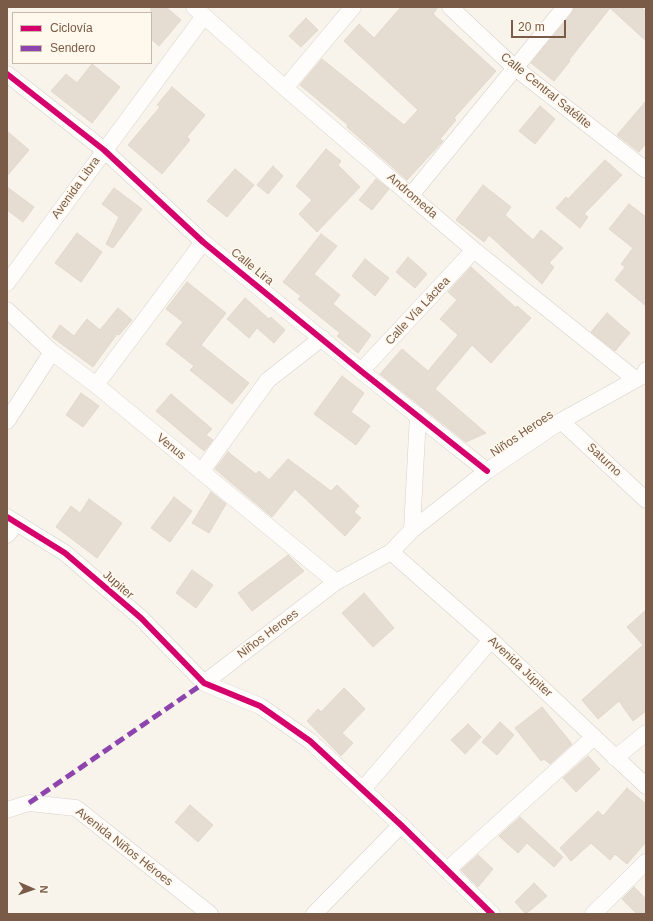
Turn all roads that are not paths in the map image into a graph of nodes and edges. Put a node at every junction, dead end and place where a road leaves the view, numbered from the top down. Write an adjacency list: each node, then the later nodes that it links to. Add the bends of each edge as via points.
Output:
1 (353, 7): 7 (street)
2 (450, 7): 5 (street, Calle Central Satélite)
3 (565, 7): 5 (street)
4 (199, 11): 7 (street, Andromeda); 8 (street, Avenida Libra)
5 (514, 68): 9 (street, Calle Central Satélite); 10 (street)
6 (7, 74): 8 (street, Calle Lira)
7 (285, 88): 10 (street, Andromeda)
8 (104, 150): 11 (street, Calle Lira); 13 (street, Avenida Libra)
9 (646, 170)
10 (411, 195): 12 (street, Andromeda)
11 (203, 242): 15 (street, Calle Lira); 19 (street)
12 (474, 250): 17 (street, Calle Vía Láctea); 18 (street, Andromeda)
13 (7, 283)
14 (7, 310): 16 (street, Venus)
15 (322, 338): 17 (street, Calle Lira); 24 (street, via 268,380)
16 (52, 352): 19 (street, Venus); 22 (street)
17 (361, 371): 20 (street, Calle Lira)
18 (643, 374): 21 (street, Niños Heroes)
19 (96, 385): 24 (street, Venus)
20 (418, 415): 23 (street, Calle Lira); 27 (street)
21 (561, 420): 23 (street, Niños Heroes); 25 (street, Saturno)
22 (7, 421)
23 (487, 471): 27 (street, Niños Heroes)
24 (202, 472): 29 (street, Venus)
25 (646, 500)
26 (10, 525): 31 (street, Jupiter, via 65,553 140,618)
27 (412, 530): 28 (street, Niños Heroes)
28 (391, 552): 29 (street, Niños Heroes); 30 (street, Avenida Júpiter)
29 (336, 582): 31 (street, Niños Heroes)
30 (491, 640): 33 (street, Avenida Júpiter); 36 (street)
31 (204, 683): 36 (street, via 260,706 310,741)
32 (646, 733): 34 (street)
33 (594, 737): 34 (street, Avenida Júpiter); 40 (street)
34 (614, 758): 35 (street, Avenida Júpiter)
35 (646, 786)
36 (363, 790): 38 (street)
37 (7, 810): 41 (street, Avenida Niños Héroes, via 29,803 76,808)
38 (401, 825): 40 (street); 42 (street)
39 (646, 862): 44 (street)
40 (448, 869): 43 (street)
41 (210, 914)
42 (314, 914)
43 (492, 914)
44 (593, 914)

